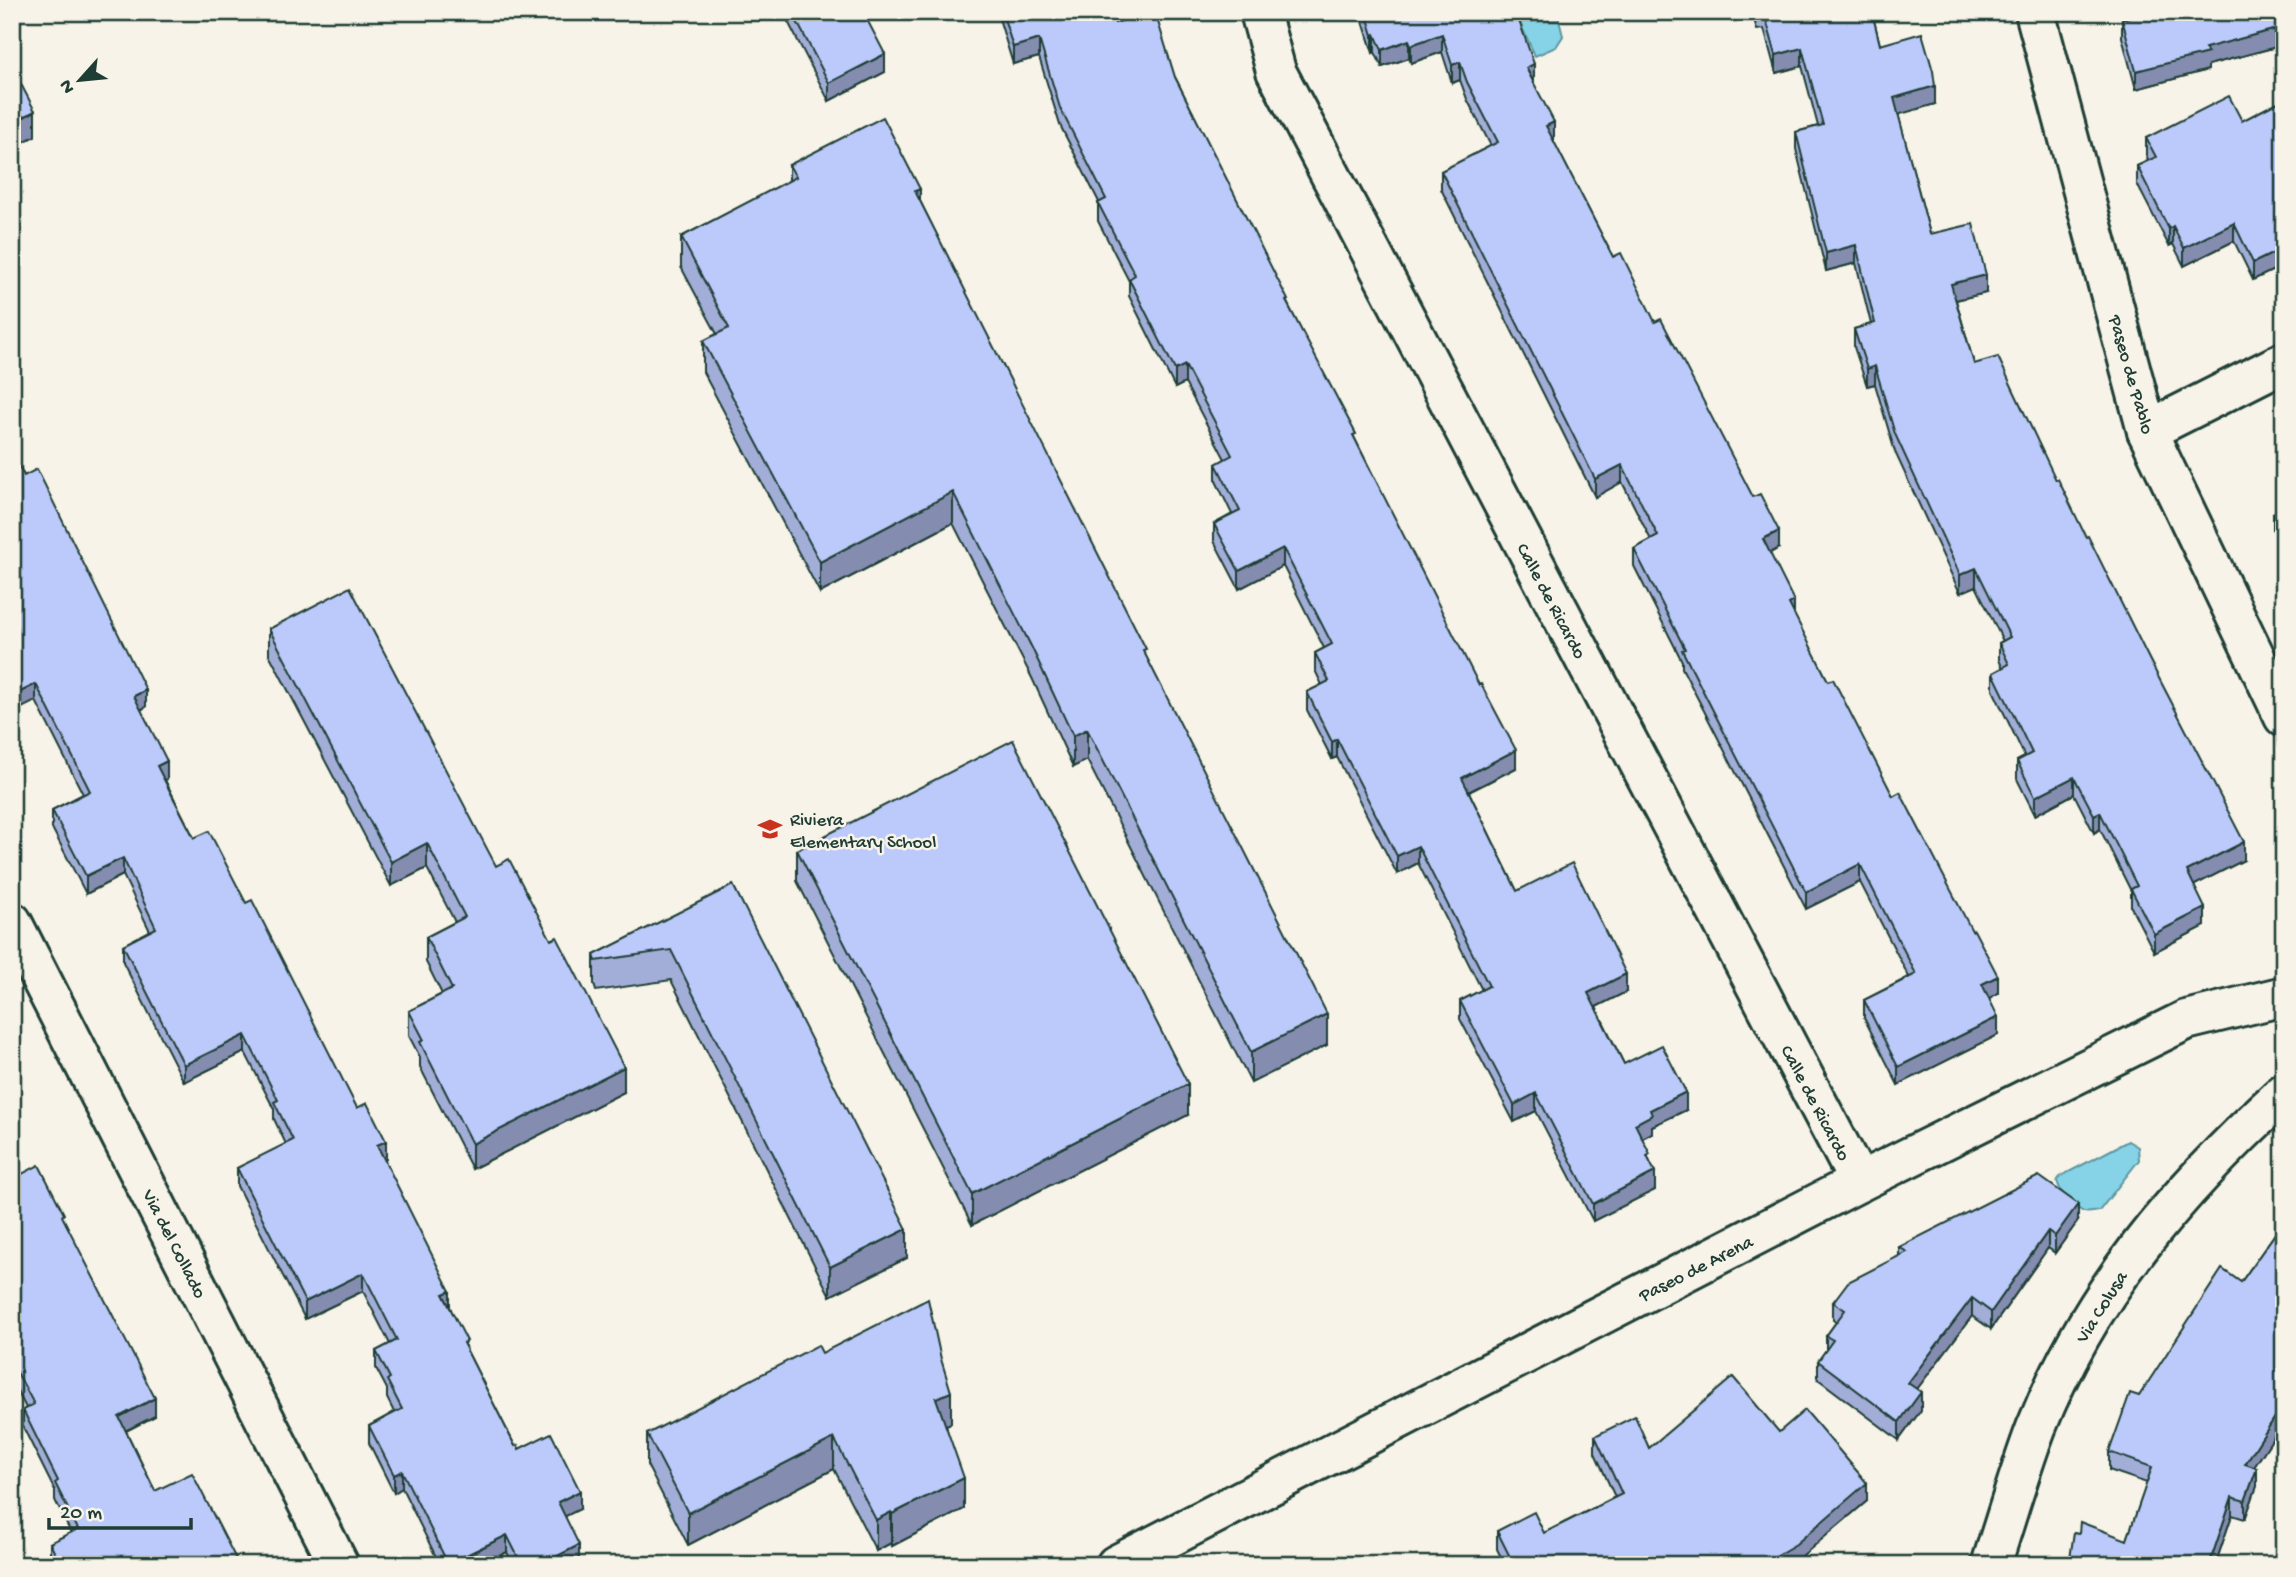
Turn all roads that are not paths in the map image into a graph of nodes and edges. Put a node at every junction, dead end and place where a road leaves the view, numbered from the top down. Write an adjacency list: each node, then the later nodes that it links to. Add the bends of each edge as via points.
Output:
1 (1260, 12): 9 (street, Calle de Ricardo, via 1276,71)
2 (2035, 12): 4 (street, Paseo de Pablo)
3 (2284, 362): 4 (street)
4 (2147, 431): 5 (street, Paseo de Pablo)
5 (2284, 717)
6 (12, 922): 10 (street, Via del Collado)
7 (2284, 996): 9 (street, Paseo de Arena, via 2186,1020)
8 (2284, 1093): 12 (street, Via Colusa, via 2169,1209 2115,1278 2074,1348 2036,1428)
9 (1859, 1182): 11 (street, Paseo de Arena)
10 (339, 1565)
11 (1116, 1565)
12 (1991, 1565)

